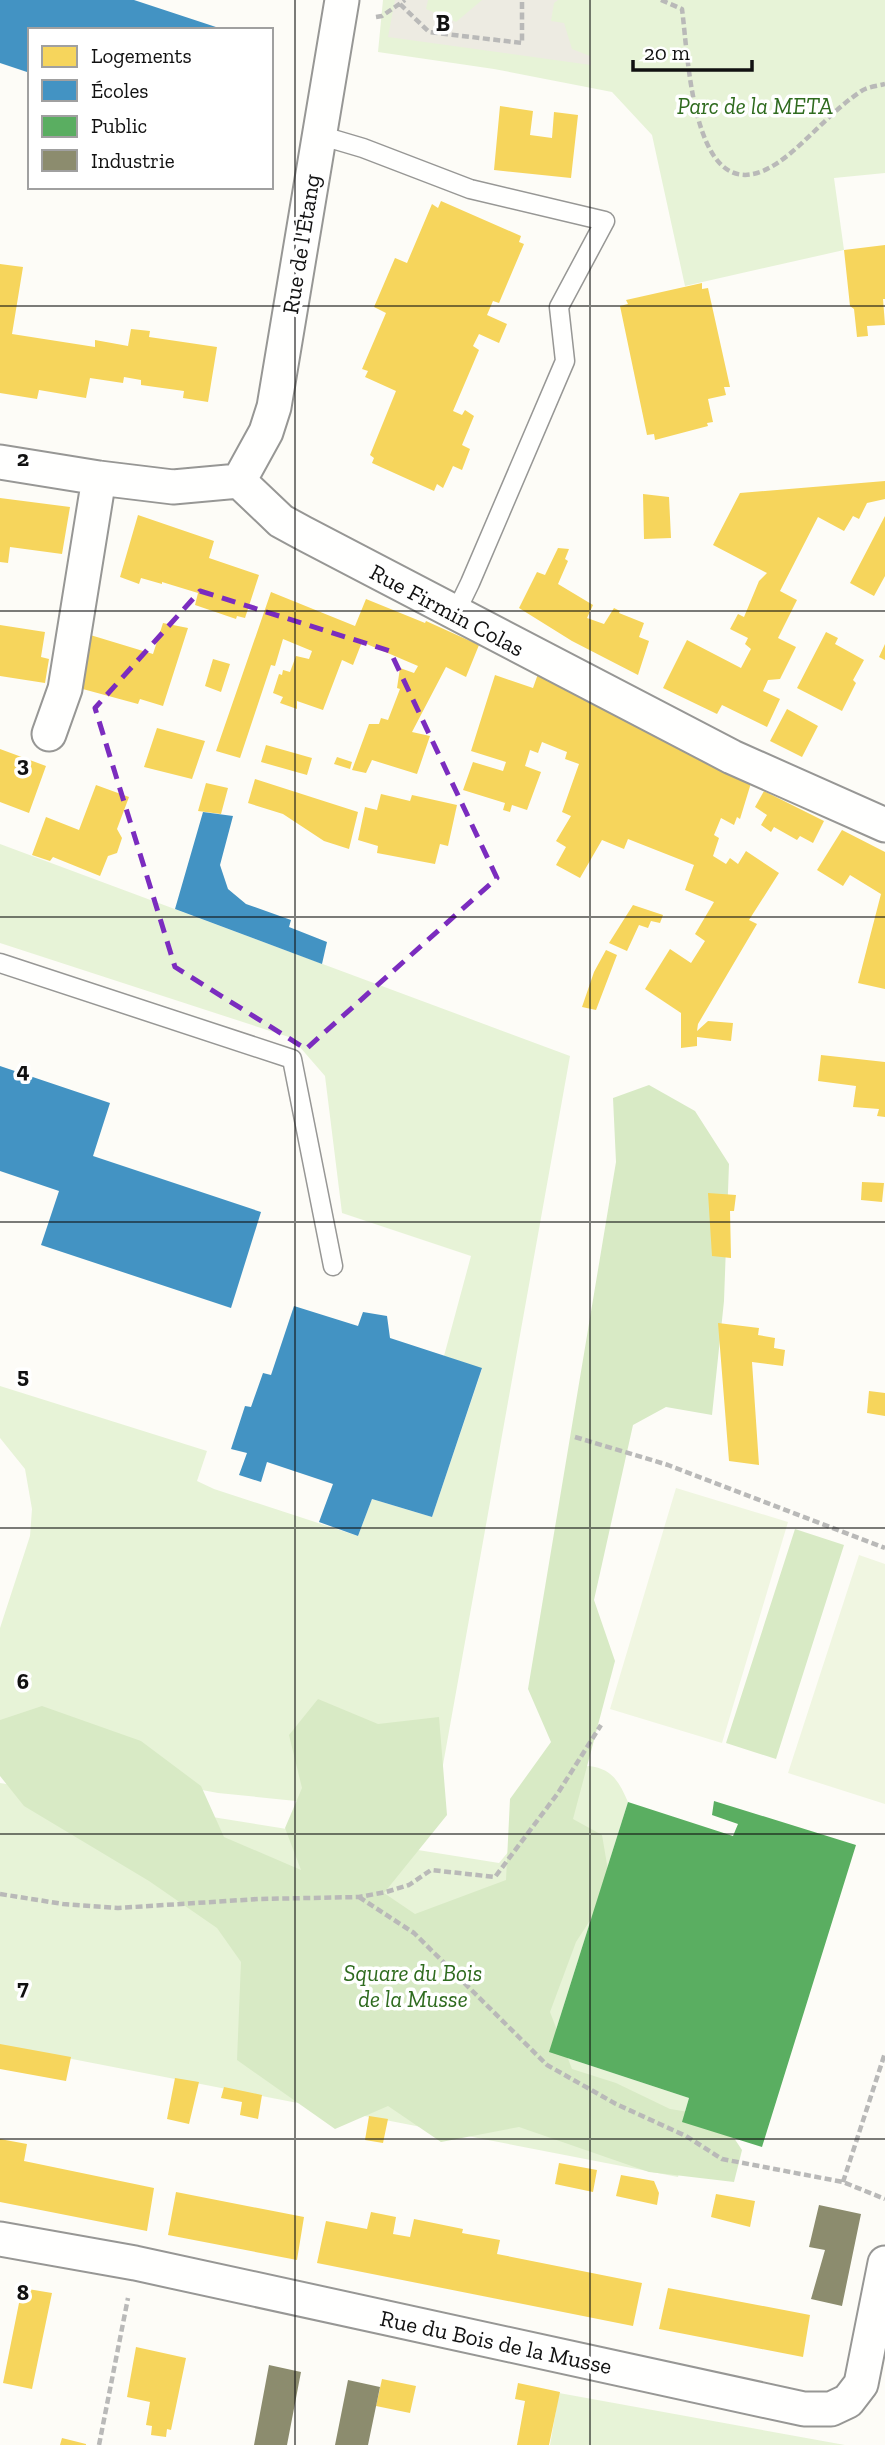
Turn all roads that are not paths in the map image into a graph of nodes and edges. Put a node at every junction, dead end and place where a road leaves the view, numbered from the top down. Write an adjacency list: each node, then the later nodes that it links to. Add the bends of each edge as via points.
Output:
1 (342, 0): 2 (street, Rue de l'Étang)
2 (319, 135): 5 (street, Rue de l'Étang, via 274,407); 6 (lane, via 470,189 605,221 559,307 565,361)
3 (0, 462): 4 (street)
4 (99, 478): 5 (street, via 173,486); 7 (street, via 65,689)
5 (239, 481): 6 (street, Rue Firmin Colas, via 281,522)
6 (455, 614): 8 (street, Rue Firmin Colas, via 732,757)
7 (50, 734)
8 (885, 825)
9 (0, 963): 10 (lane, via 292,1059)
10 (333, 1266)
11 (0, 2239): 12 (street, Rue du Bois de la Musse, via 135,2263 804,2409 831,2409 848,2401 861,2385)
12 (884, 2272)

